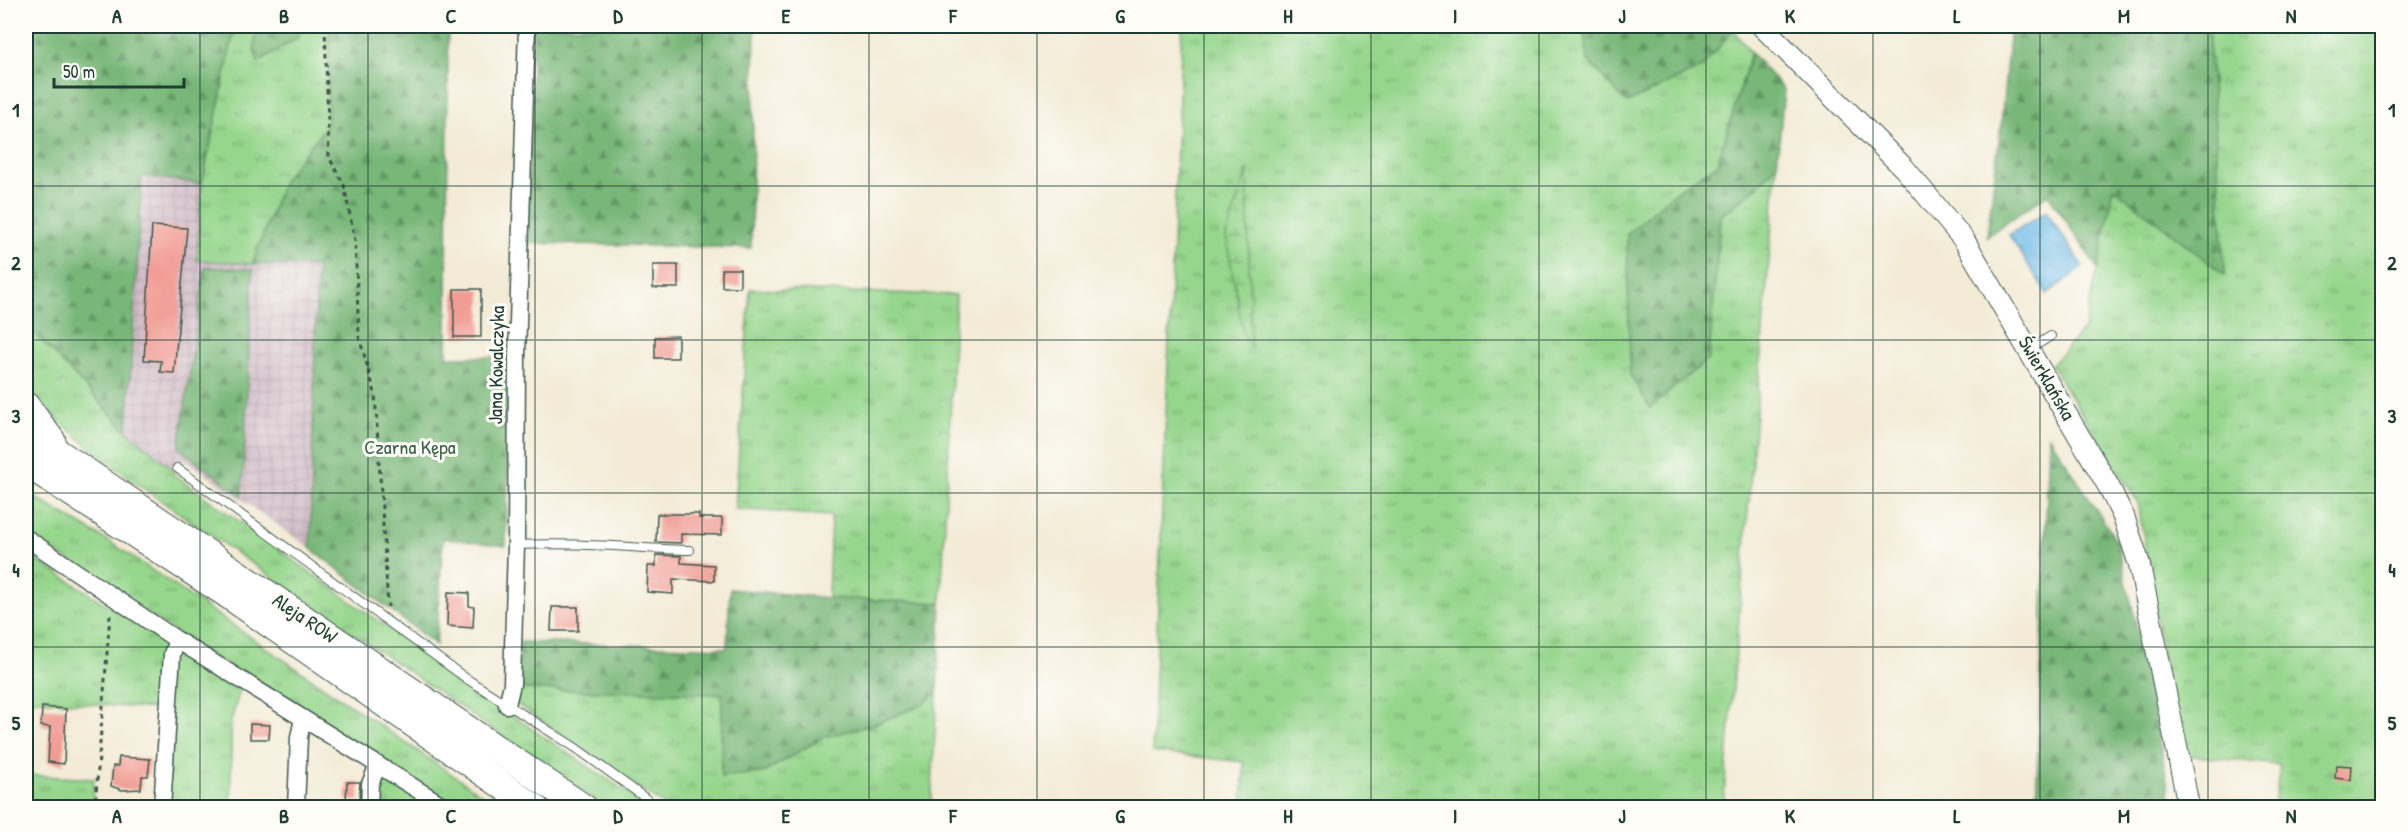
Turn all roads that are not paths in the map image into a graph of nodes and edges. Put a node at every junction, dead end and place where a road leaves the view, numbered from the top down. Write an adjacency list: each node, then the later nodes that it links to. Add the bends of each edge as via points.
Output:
1 (527, 26): 13 (street, Jana Kowalczyka, via 515,409)
2 (1762, 26): 4 (street, Świerklańska, via 1925,191 1976,256)
3 (2051, 336): 4 (lane)
4 (2030, 349): 26 (street, Świerklańska, via 2124,518 2143,580)
5 (26, 406): 7 (main road)
6 (26, 431): 7 (main road, Aleja ROW)
7 (63, 456): 24 (main road, Aleja ROW)
8 (26, 463): 11 (main road, Aleja ROW)
9 (177, 468): 16 (lane)
10 (26, 473): 11 (main road)
11 (56, 483): 23 (main road, Aleja ROW, via 224,592)
12 (26, 538): 15 (street)
13 (516, 545): 14 (lane, via 552,543); 16 (street, Jana Kowalczyka, via 512,684)
14 (690, 550)
15 (177, 640): 17 (street); 19 (street, via 172,654)
16 (507, 705): 25 (lane)
17 (303, 718): 18 (street); 20 (street)
18 (378, 765): 21 (street, via 370,784); 22 (street)
19 (162, 807)
20 (296, 807)
21 (369, 807)
22 (447, 807)
23 (535, 807)
24 (584, 807)
25 (659, 807)
26 (2189, 807)

